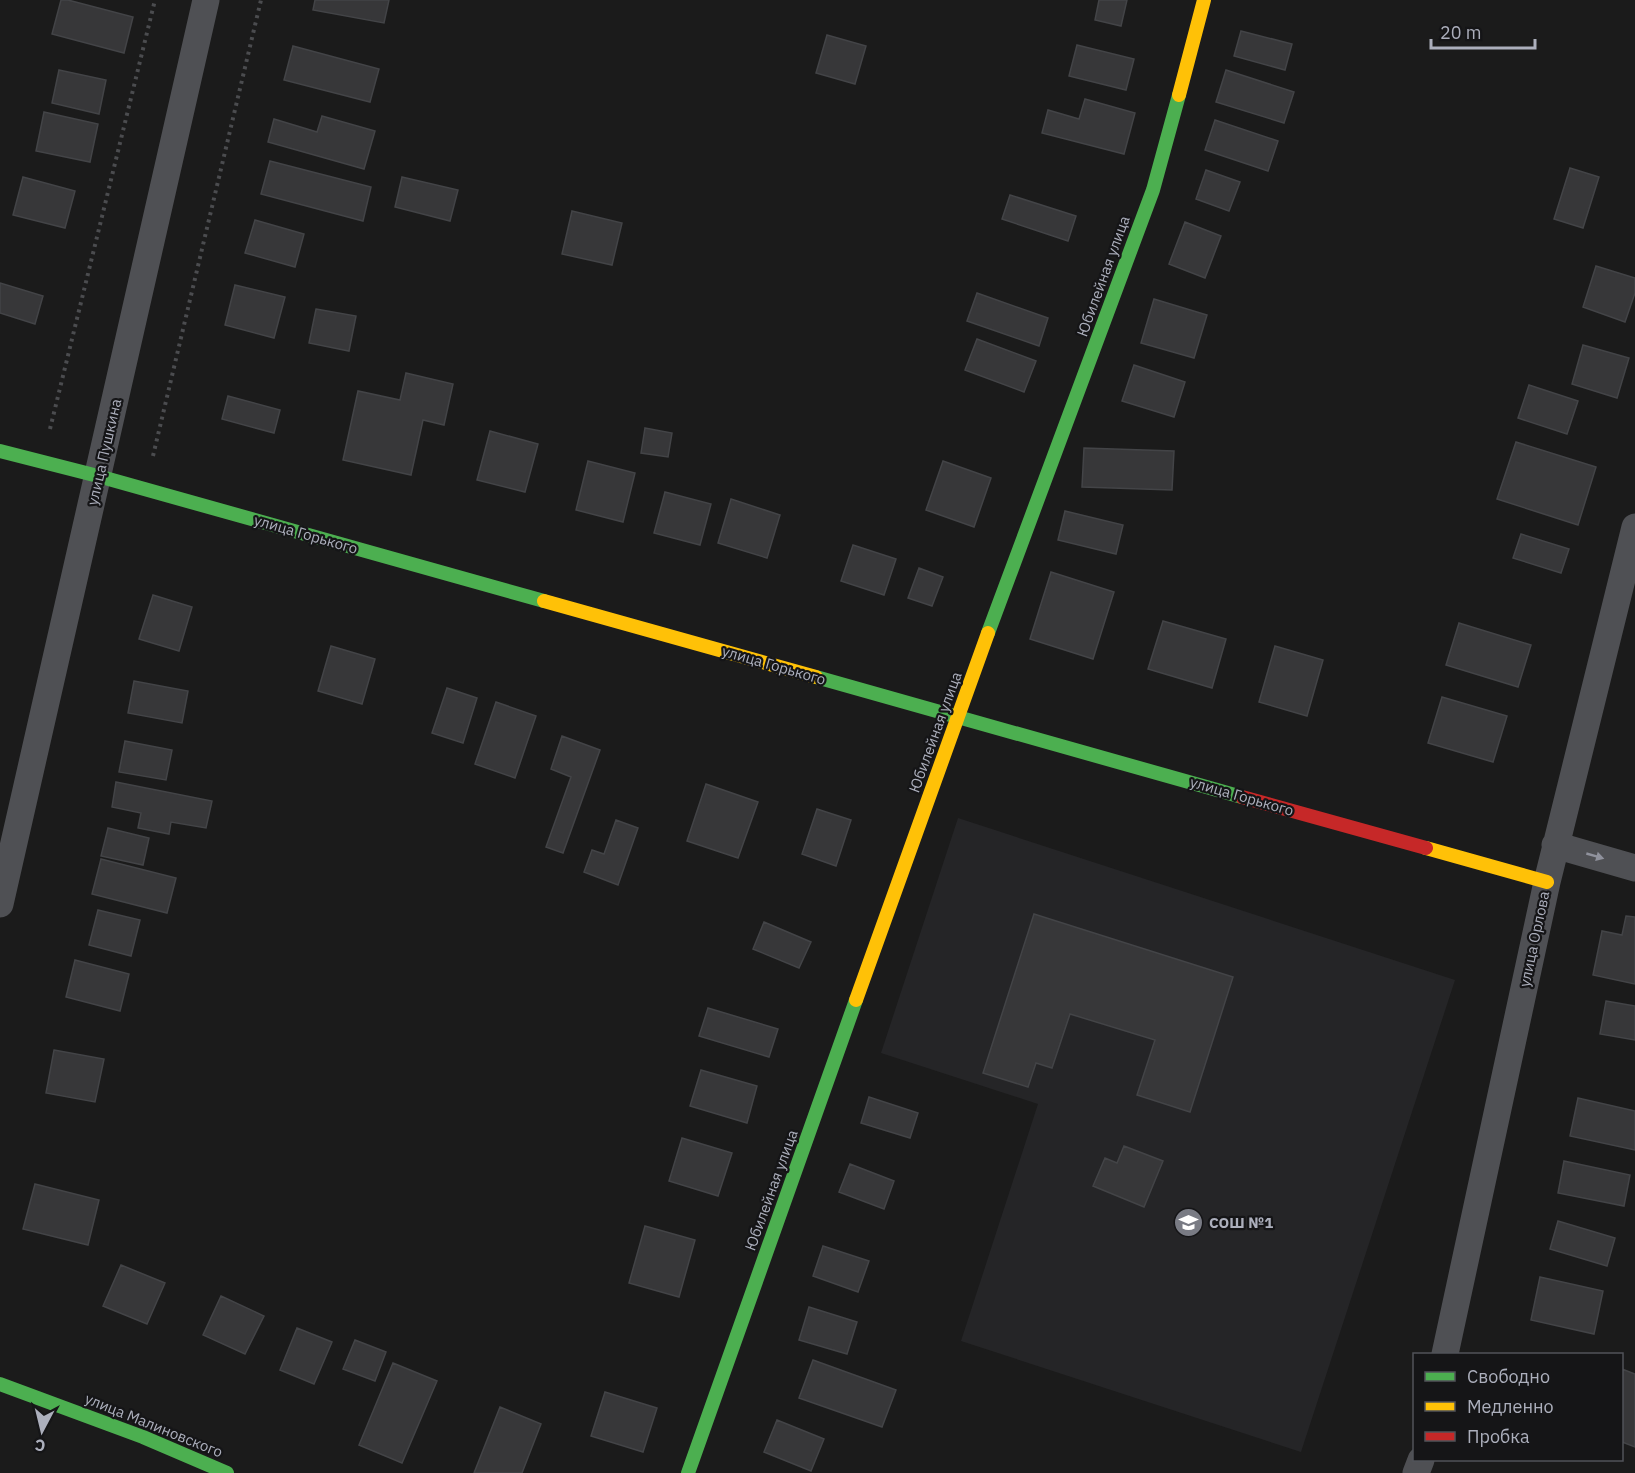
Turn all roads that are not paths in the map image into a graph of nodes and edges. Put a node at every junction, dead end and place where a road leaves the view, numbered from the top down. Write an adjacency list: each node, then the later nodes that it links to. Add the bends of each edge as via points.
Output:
1 (206, 0): 4 (street, улица Пушкина)
2 (1204, 0): 6 (street, Юбилейная улица, via 1153,190)
3 (0, 451): 4 (street, улица Горького)
4 (98, 476): 6 (street, улица Горького); 10 (street, улица Пушкина)
5 (1635, 527): 7 (street, улица Орлова)
6 (957, 716): 9 (street, улица Горького); 14 (street, Юбилейная улица)
7 (1556, 845): 8 (street, one-way to 8); 9 (street, улица Орлова)
8 (1635, 868)
9 (1547, 882): 11 (street, улица Орлова)
10 (0, 904)
11 (1445, 1353)
12 (0, 1384): 13 (street, улица Малиновского)
13 (227, 1473)
14 (687, 1473)

